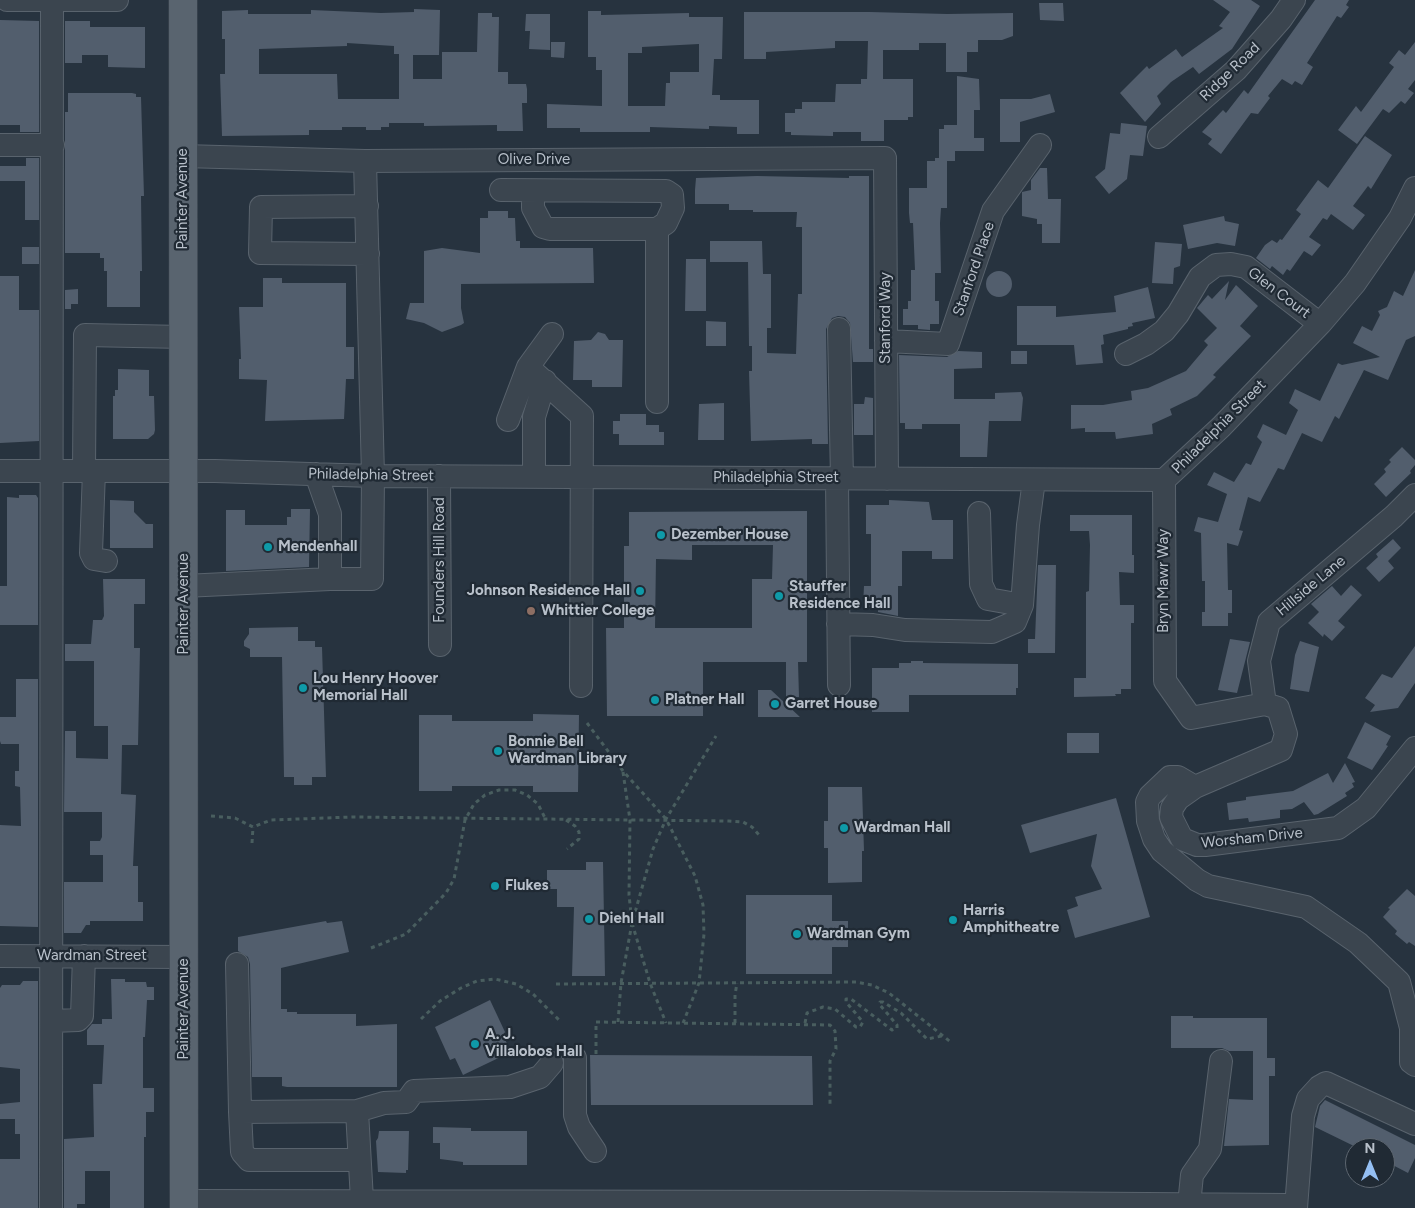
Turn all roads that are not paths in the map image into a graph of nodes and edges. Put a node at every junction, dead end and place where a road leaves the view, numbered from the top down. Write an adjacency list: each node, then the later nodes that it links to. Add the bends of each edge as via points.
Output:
1 (7, 0): 2 (street)
2 (52, 0): 3 (street); 8 (street)
3 (117, 0)
4 (183, 0): 10 (main road, Painter Avenue)
5 (1294, 0): 6 (street, Ridge Road, via 1236,70)
6 (1158, 137)
7 (0, 145): 8 (street)
8 (53, 145): 31 (street)
9 (1040, 145): 25 (street, Stanford Place, via 994,211 948,344)
10 (183, 156): 13 (street, Olive Drive); 24 (main road, Painter Avenue)
11 (884, 158): 12 (street, Olive Drive); 25 (street, Stanford Way)
12 (679, 159): 13 (street, Olive Drive); 17 (street)
13 (366, 161): 18 (street)
14 (1415, 188): 21 (street, Philadelphia Street, via 1400,218 1355,283)
15 (501, 190): 16 (street)
16 (533, 191): 17 (street); 19 (street, via 533,208 543,227)
17 (666, 192): 19 (street, via 672,195 674,208 666,223)
18 (367, 206): 20 (street); 20 (street, via 261,207 260,253)
19 (658, 229): 28 (street)
20 (368, 254): 35 (street)
21 (1320, 324): 26 (street, Glen Court, via 1246,267 1216,265 1200,277 1164,331); 42 (street, Philadelphia Street, via 1222,427)
22 (838, 328): 39 (street)
23 (552, 334): 27 (street)
24 (183, 337): 32 (street, via 85,335); 33 (main road, Painter Avenue)
25 (886, 342): 40 (street, Stanford Way)
26 (1126, 354)
27 (536, 374): 29 (street); 37 (street); 38 (street, via 582,416)
28 (657, 402)
29 (508, 420)
30 (0, 471): 31 (street, Philadelphia Street)
31 (54, 471): 32 (street, Philadelphia Street); 57 (street)
32 (89, 471): 33 (street, Philadelphia Street); 45 (street, via 91,553 94,559)
33 (184, 471): 34 (street, Philadelphia Street); 47 (main road, Painter Avenue)
34 (316, 474): 35 (street, Philadelphia Street); 46 (street, via 330,514)
35 (372, 476): 36 (street, Philadelphia Street); 46 (street, via 372,579)
36 (439, 476): 37 (street, Philadelphia Street); 50 (street, Founders Hill Road)
37 (534, 477): 38 (street, Philadelphia Street)
38 (582, 477): 39 (street, Philadelphia Street); 52 (street)
39 (839, 478): 40 (street, Philadelphia Street); 49 (street)
40 (887, 479): 41 (street, Philadelphia Street)
41 (1034, 480): 42 (street, Philadelphia Street); 48 (street)
42 (1164, 480): 53 (street, Bryn Mawr Way, via 1165,681 1191,718)
43 (1415, 494): 53 (street, Hillside Lane, via 1394,516 1269,622 1259,661)
44 (979, 513): 48 (street, via 980,584 988,599)
45 (106, 561)
46 (330, 579): 47 (street)
47 (184, 586): 59 (main road, Painter Avenue)
48 (1022, 605): 49 (street, via 1015,622 992,632 905,630)
49 (838, 624): 51 (street)
50 (440, 644)
51 (839, 684)
52 (581, 686)
53 (1265, 704): 55 (street, Worsham Drive, via 1278,708 1286,734 1281,750)
54 (1415, 748): 55 (street, Worsham Drive, via 1366,808 1338,828 1205,844 1189,843 1177,833 1171,817 1178,799)
55 (1195, 787): 65 (street, via 1178,777 1170,777 1150,796 1147,802 1148,821 1162,851 1208,886 1306,907 1358,943 1399,982 1411,1028 1411,1062)
56 (0, 956): 57 (street, Wardman Street)
57 (52, 956): 58 (street, Wardman Street); 61 (street)
58 (84, 956): 59 (street, Wardman Street); 61 (street, via 82,1016 78,1020)
59 (184, 957): 73 (main road, Painter Avenue)
60 (237, 964): 67 (street)
61 (52, 1021): 81 (street)
62 (586, 1056): 69 (street, via 575,1115)
63 (1221, 1060): 76 (street, via 1210,1149 1192,1175)
64 (552, 1063): 66 (street, via 540,1077 510,1087 414,1091 406,1102 384,1103)
65 (1415, 1065)
66 (357, 1111): 67 (street); 70 (street)
67 (240, 1112): 70 (street, via 242,1152 249,1160)
68 (1415, 1124): 80 (street, via 1326,1083 1319,1087 1308,1099 1302,1116)
69 (595, 1150)
70 (359, 1160): 71 (street)
71 (362, 1200): 72 (street); 75 (street)
72 (565, 1204): 77 (street)
73 (184, 1205): 74 (street)
74 (252, 1205): 75 (street)
75 (283, 1205)
76 (1189, 1205): 78 (street); 79 (street)
77 (957, 1206): 78 (street)
78 (1149, 1206)
79 (1250, 1206): 80 (street)
80 (1291, 1207)
81 (51, 1208)

